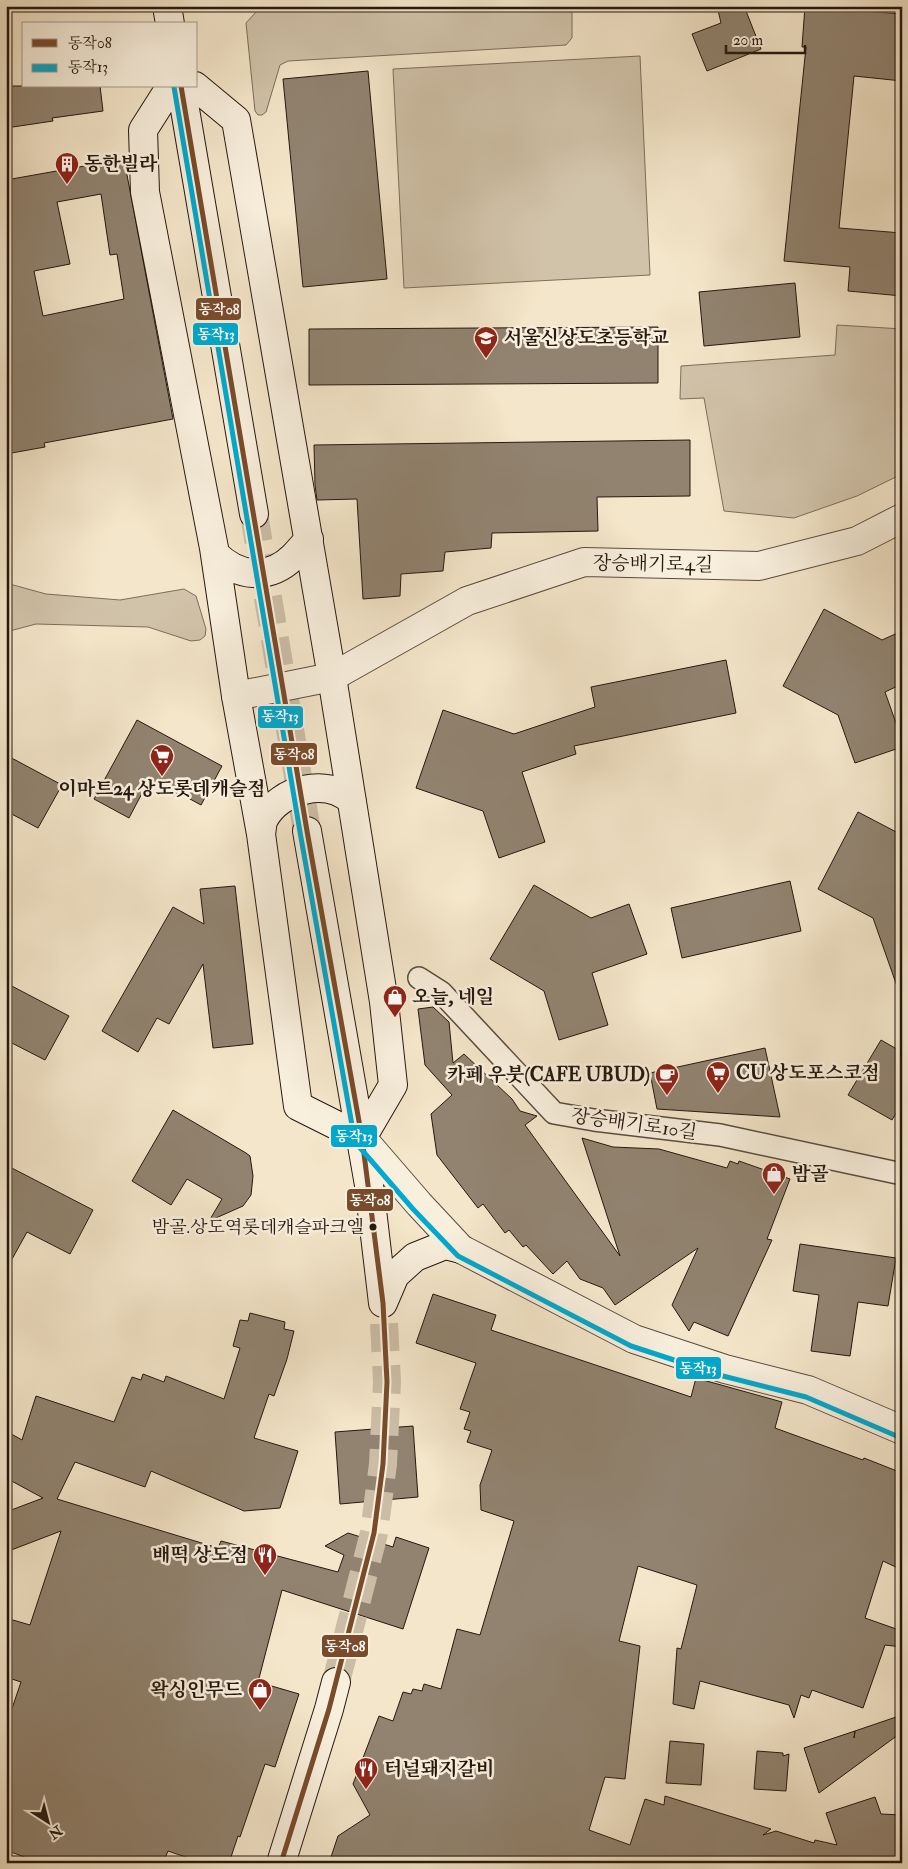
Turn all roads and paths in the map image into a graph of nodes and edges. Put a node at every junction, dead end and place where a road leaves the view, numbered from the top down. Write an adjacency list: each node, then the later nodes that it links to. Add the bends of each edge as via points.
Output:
1 (167, 6): 2 (main road)
2 (170, 22)
3 (170, 88): 9 (main road, via 143,130 146,192)
4 (181, 88): 6 (main road)
5 (197, 88): 8 (main road, via 236,120)
6 (254, 514)
7 (902, 518): 10 (main road, 장승배기로4길, via 857,541 759,566 584,562 467,601)
8 (308, 539): 9 (main road, via 293,557 260,574 242,572 225,564); 10 (main road)
9 (215, 554): 11 (main road)
10 (332, 676): 11 (main road, 장승배기로4길); 12 (main road)
11 (236, 696): 14 (main road)
12 (352, 801): 14 (main road, via 335,789 314,788 295,792 277,802 263,820); 16 (main road, via 384,1002 393,1086)
13 (307, 831): 16 (main road)
14 (261, 834): 16 (main road, via 298,1106)
15 (420, 978): 17 (street, 장승배기로10길, via 441,992 554,1113 720,1135)
16 (362, 1138): 18 (main road); 18 (main road, via 383,1303 394,1274 415,1258 445,1245)
17 (902, 1174)
18 (461, 1248): 19 (main road, via 634,1339 725,1369 808,1390)
19 (902, 1430)
20 (336, 1682): 21 (main road)
21 (282, 1863)

